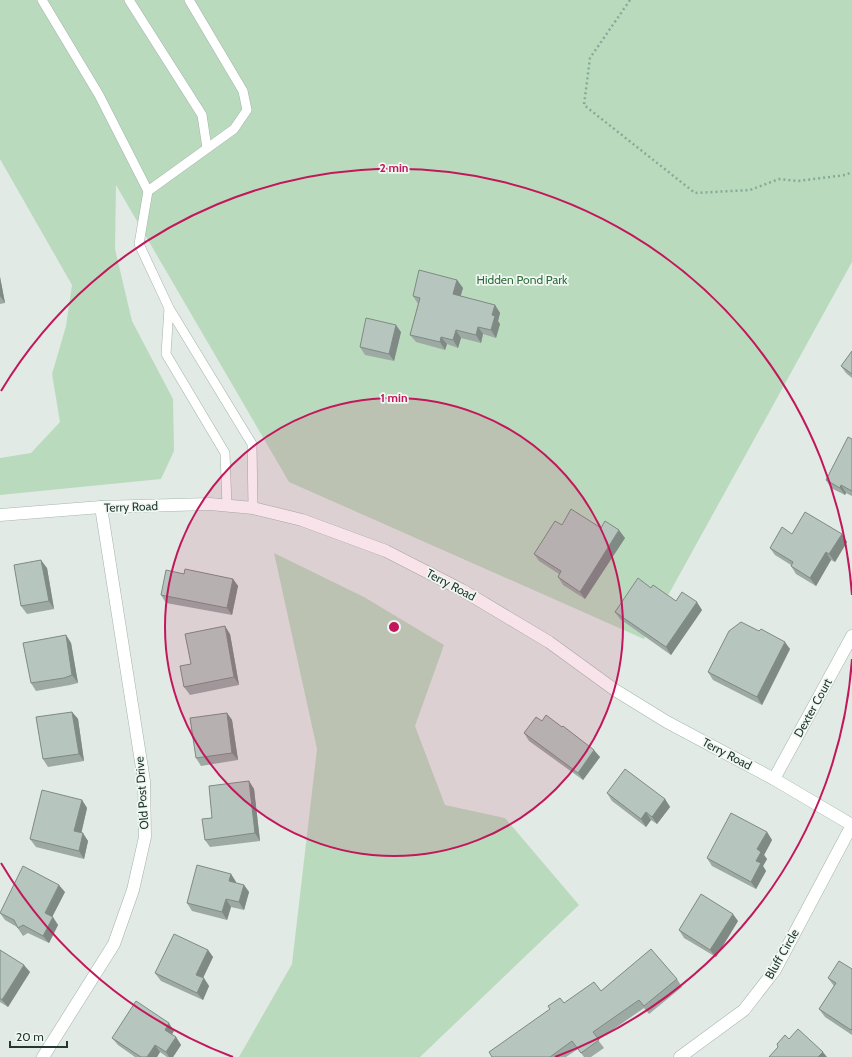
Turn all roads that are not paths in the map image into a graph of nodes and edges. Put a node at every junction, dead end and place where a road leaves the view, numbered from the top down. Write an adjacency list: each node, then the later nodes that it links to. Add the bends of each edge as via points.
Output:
1 (42, 0): 5 (lane, via 98,95)
2 (129, 0): 4 (lane, via 202,115)
3 (189, 0): 4 (lane, via 243,91 247,110 234,129)
4 (208, 148): 5 (lane)
5 (148, 190): 6 (lane, via 139,244)
6 (169, 308): 7 (lane, via 166,354 225,453); 9 (lane, via 252,444)
7 (227, 506): 8 (street, Terry Road, via 210,504); 9 (street, Terry Road)
8 (101, 508): 10 (street, Terry Road); 14 (street, Old Post Drive, via 144,781 145,837 132,890 114,944)
9 (254, 508): 12 (street, Terry Road, via 302,520 386,551 462,590 548,642 615,690 667,722)
10 (0, 515)
11 (852, 636): 12 (street, Dexter Court)
12 (774, 779): 13 (street, Terry Road)
13 (852, 825): 15 (street, Bluff Circle, via 775,970 744,1010)
14 (43, 1057)
15 (680, 1057)

